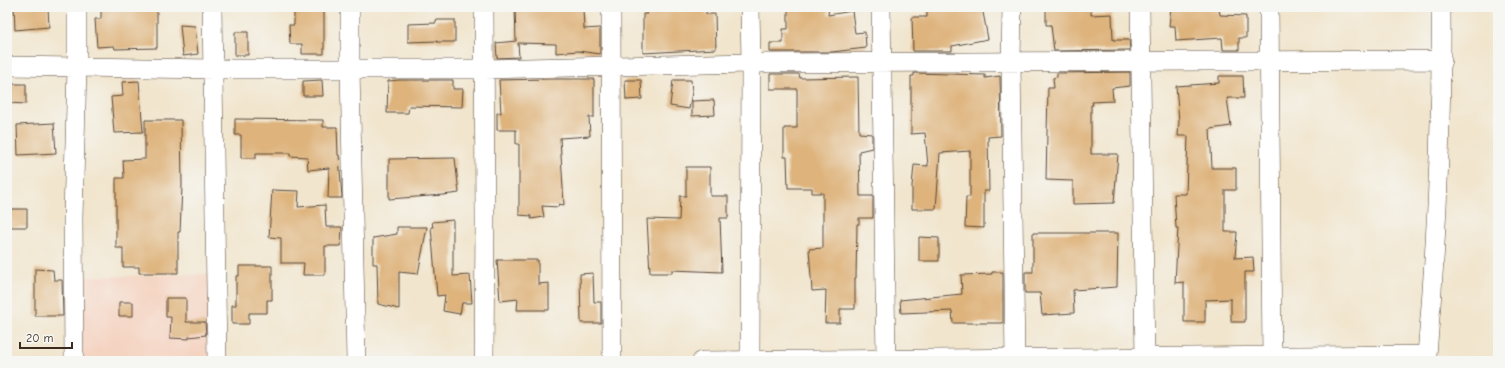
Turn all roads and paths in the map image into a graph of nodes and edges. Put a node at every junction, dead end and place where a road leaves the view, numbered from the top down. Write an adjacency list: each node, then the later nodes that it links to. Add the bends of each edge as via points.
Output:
1 (76, 7): 20 (street)
2 (212, 7): 22 (street)
3 (350, 7): 21 (street)
4 (484, 7): 23 (street)
5 (611, 7): 19 (street)
6 (750, 7): 17 (street)
7 (881, 7): 16 (street)
8 (1012, 7): 15 (street)
9 (1140, 7): 12 (street)
10 (1269, 7): 13 (street)
11 (1441, 7): 14 (street)
12 (1140, 60): 13 (street); 15 (street); 27 (street)
13 (1269, 60): 14 (street); 25 (street)
14 (1442, 60): 24 (street)
15 (1011, 61): 16 (street); 26 (street)
16 (882, 62): 17 (street); 35 (street)
17 (751, 63): 19 (street); 34 (street)
18 (7, 66): 20 (street)
19 (612, 66): 23 (street); 32 (street)
20 (77, 67): 22 (street); 28 (street, via 73,217)
21 (350, 68): 22 (street); 23 (street); 30 (street)
22 (214, 69): 29 (street)
23 (485, 69): 31 (street)
24 (1427, 358): 25 (street)
25 (1272, 359): 27 (street)
26 (1015, 360): 27 (street); 35 (street)
27 (1145, 360)
28 (74, 361)
29 (217, 361)
30 (356, 361)
31 (484, 361)
32 (612, 361)
33 (702, 361): 34 (street)
34 (750, 361): 35 (street)
35 (886, 361)

